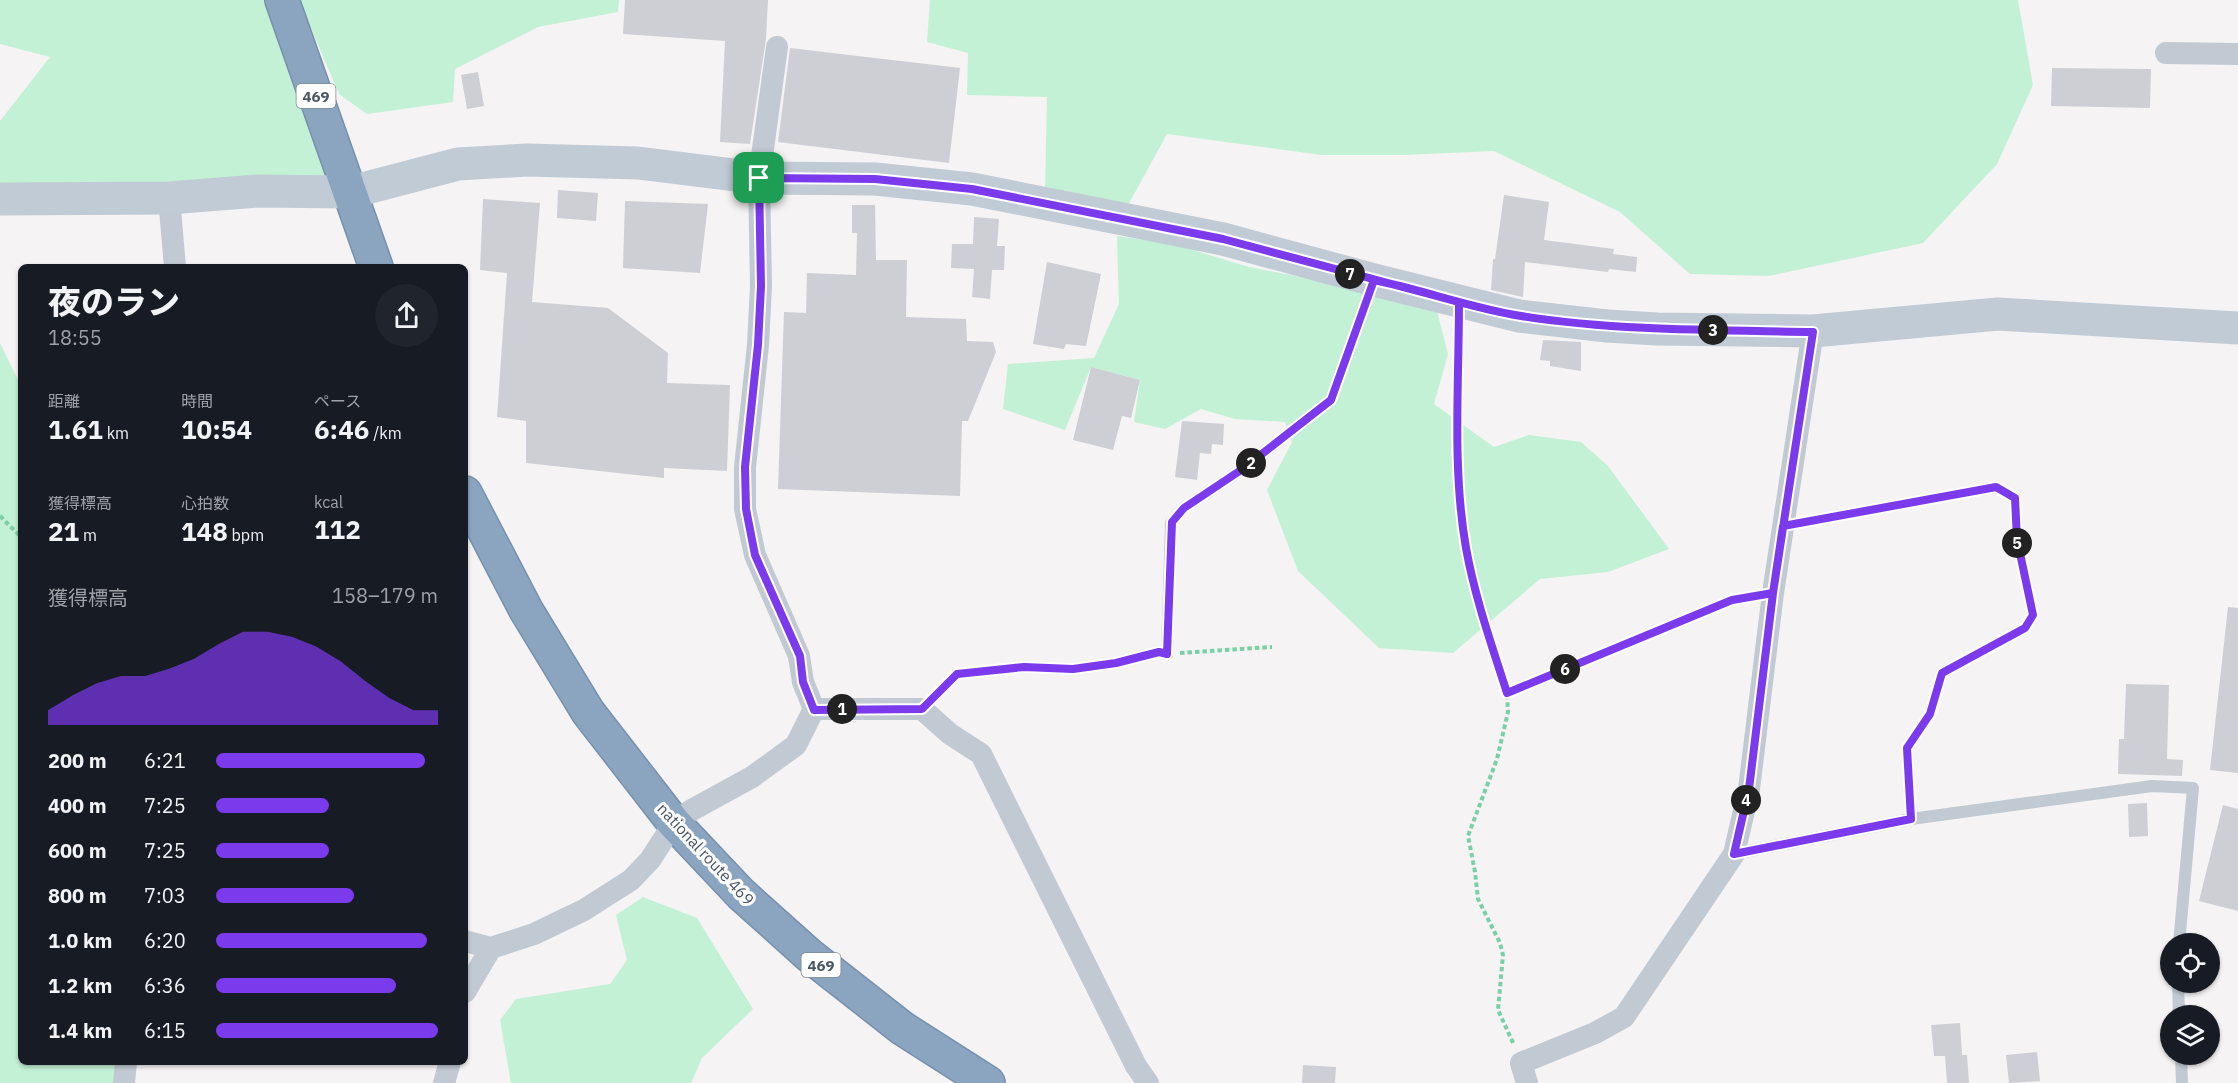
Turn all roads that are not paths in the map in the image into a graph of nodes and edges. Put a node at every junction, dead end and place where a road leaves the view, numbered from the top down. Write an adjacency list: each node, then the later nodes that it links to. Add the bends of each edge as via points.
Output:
1 (282, 0): 6 (highway, 469)
2 (777, 47): 5 (street)
3 (2166, 53): 4 (street)
4 (2238, 54)
5 (759, 178): 6 (street, via 638,163 527,160 458,164); 11 (street, via 875,179 972,189 1223,239); 16 (street, via 761,286 745,467 746,509 755,555 800,656 803,682)
6 (351, 192): 7 (street, via 258,191); 10 (highway, 469)
7 (169, 198): 8 (street); 9 (street)
8 (0, 199)
9 (175, 264)
10 (375, 264)
11 (1374, 280): 13 (street, via 1519,316 1657,329); 15 (lane, via 1331,400 1244,468 1184,508 1172,522)
12 (2238, 328): 13 (street, via 1998,314)
13 (1813, 332): 18 (street, via 1773,593 1749,789)
14 (468, 499): 17 (highway, national route 469 / 469, via 526,610 588,712)
15 (1167, 654)
16 (814, 710): 17 (street, via 796,745 752,777); 30 (street, via 922,709 981,754 1136,1066)
17 (674, 823): 21 (street, via 650,860 631,880 584,910 534,934); 29 (highway, national route 469 / 469, via 741,894 809,955 902,1028)
18 (1734, 854): 19 (lane, via 1911,819 2152,786 2193,788); 26 (street, via 1624,1017)
19 (2180, 933)
20 (468, 942): 21 (street)
21 (491, 948): 22 (street)
22 (468, 987)
23 (126, 1065): 27 (street)
24 (449, 1065): 28 (street)
25 (2181, 1065): 31 (lane)
26 (1524, 1073)
27 (124, 1083)
28 (444, 1083)
29 (987, 1083)
30 (1148, 1083)
31 (2182, 1083)

